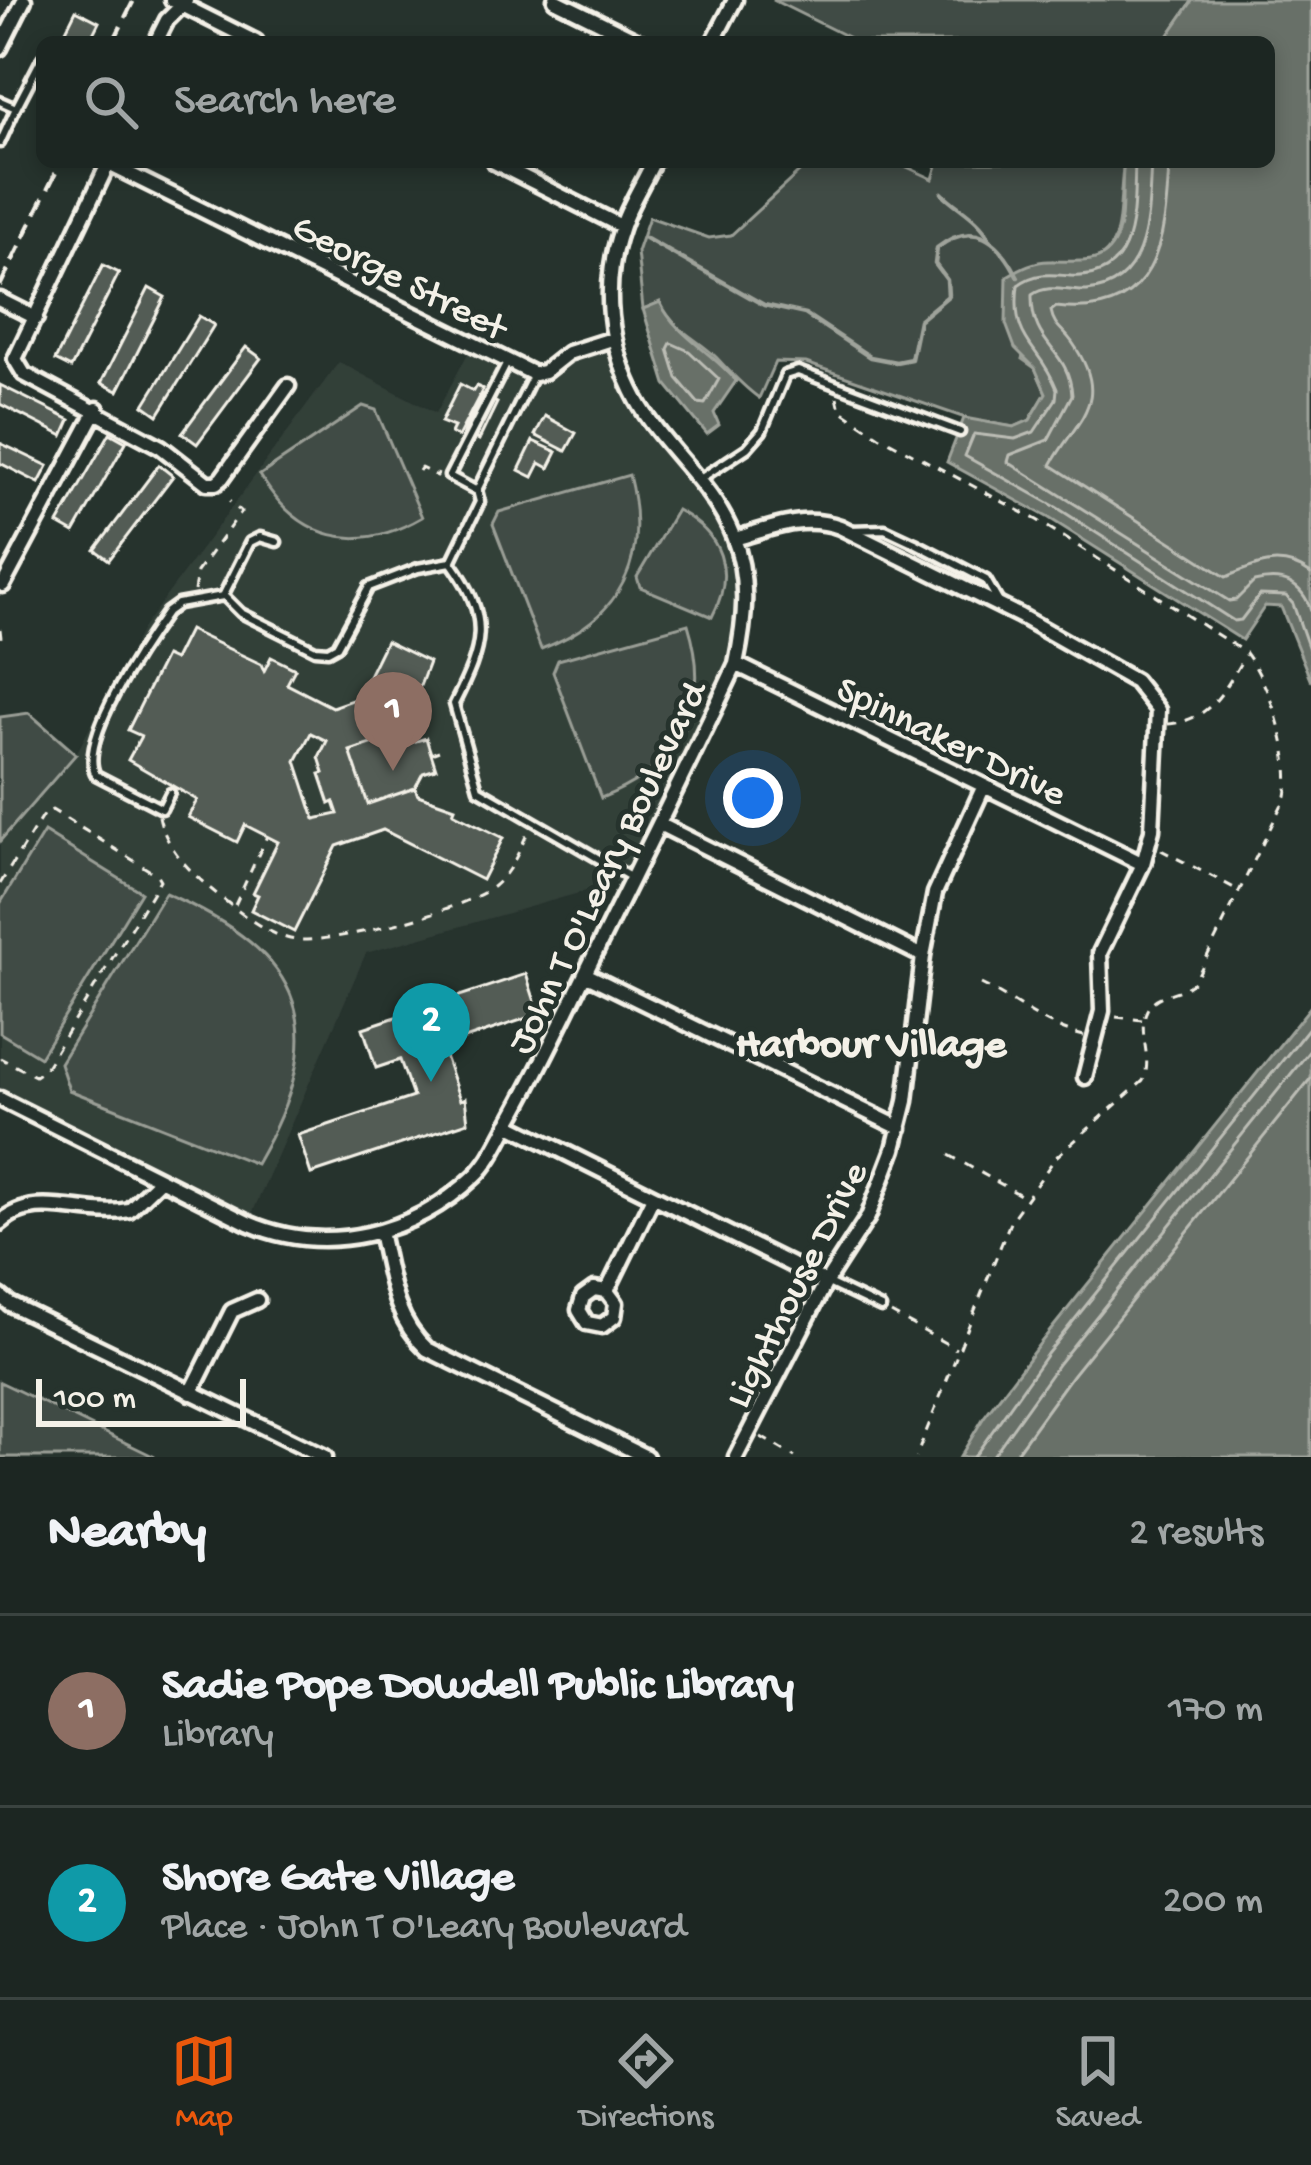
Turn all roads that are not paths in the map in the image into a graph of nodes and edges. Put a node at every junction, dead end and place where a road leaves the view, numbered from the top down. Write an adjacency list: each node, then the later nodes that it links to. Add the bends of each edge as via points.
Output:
1 (24, 0): 9 (street)
2 (555, 0): 7 (street)
3 (735, 0): 8 (street)
4 (180, 2): 5 (street); 6 (street)
5 (159, 36)
6 (245, 36)
7 (628, 36)
8 (716, 36)
9 (0, 48)
10 (36, 70): 12 (lane)
11 (0, 100): 12 (lane)
12 (16, 109): 13 (lane)
13 (0, 143)
14 (107, 168): 20 (street)
15 (120, 168): 22 (street, George Street)
16 (506, 168): 18 (street)
17 (650, 168): 18 (street, John T O'Leary Boulevard)
18 (621, 226): 21 (street, John T O'Leary Boulevard)
19 (0, 300): 20 (street)
20 (29, 315): 25 (street, via 16,365)
21 (612, 339): 23 (street, via 568,352); 27 (street, John T O'Leary Boulevard, via 638,401)
22 (508, 361): 23 (street, George Street); 28 (lane, via 449,476)
23 (534, 374): 28 (lane)
24 (289, 386): 25 (street, via 216,483)
25 (97, 409): 32 (street)
26 (960, 432): 27 (lane, via 798,371 784,375 747,448)
27 (700, 479): 29 (street, John T O'Leary Boulevard)
28 (477, 490): 31 (lane, via 481,502)
29 (735, 539): 34 (street, John T O'Leary Boulevard, via 746,604); 38 (street, via 821,521 1135,681 1160,724)
30 (278, 542): 33 (lane, via 250,542)
31 (452, 562): 33 (lane, via 369,586 328,651 241,613); 39 (lane, via 481,631 476,662 454,704 478,789)
32 (3, 585)
33 (224, 596): 36 (lane, via 167,612 97,734 96,775 162,808)
34 (736, 664): 35 (street, Spinnaker Drive); 37 (street, John T O'Leary Boulevard)
35 (983, 788): 38 (street, Spinnaker Drive); 40 (street, Lighthouse Drive, via 944,869)
36 (170, 793)
37 (661, 825): 39 (street, John T O'Leary Boulevard); 40 (street)
38 (1143, 864): 42 (street, via 1100,953 1102,1016)
39 (632, 878): 41 (street, John T O'Leary Boulevard)
40 (923, 956): 45 (street, Lighthouse Drive)
41 (585, 974): 44 (street, John T O'Leary Boulevard); 45 (street)
42 (1085, 1077)
43 (0, 1099): 46 (street, John T O'Leary Boulevard)
44 (508, 1124): 47 (street); 49 (street, John T O'Leary Boulevard, via 485,1165 446,1202)
45 (900, 1128): 50 (street, Lighthouse Drive, via 868,1217)
46 (159, 1180): 48 (street, via 129,1210 35,1205); 49 (street, John T O'Leary Boulevard, via 278,1236)
47 (653, 1197): 50 (street); 51 (street)
48 (0, 1223)
49 (380, 1232): 57 (street, via 398,1308 427,1348)
50 (826, 1282): 54 (lane); 58 (street, Lighthouse Drive)
51 (607, 1291)
52 (0, 1296): 55 (street)
53 (257, 1300): 55 (street, via 232,1311)
54 (881, 1308)
55 (191, 1393): 56 (street)
56 (325, 1457)
57 (646, 1457)
58 (736, 1457)

